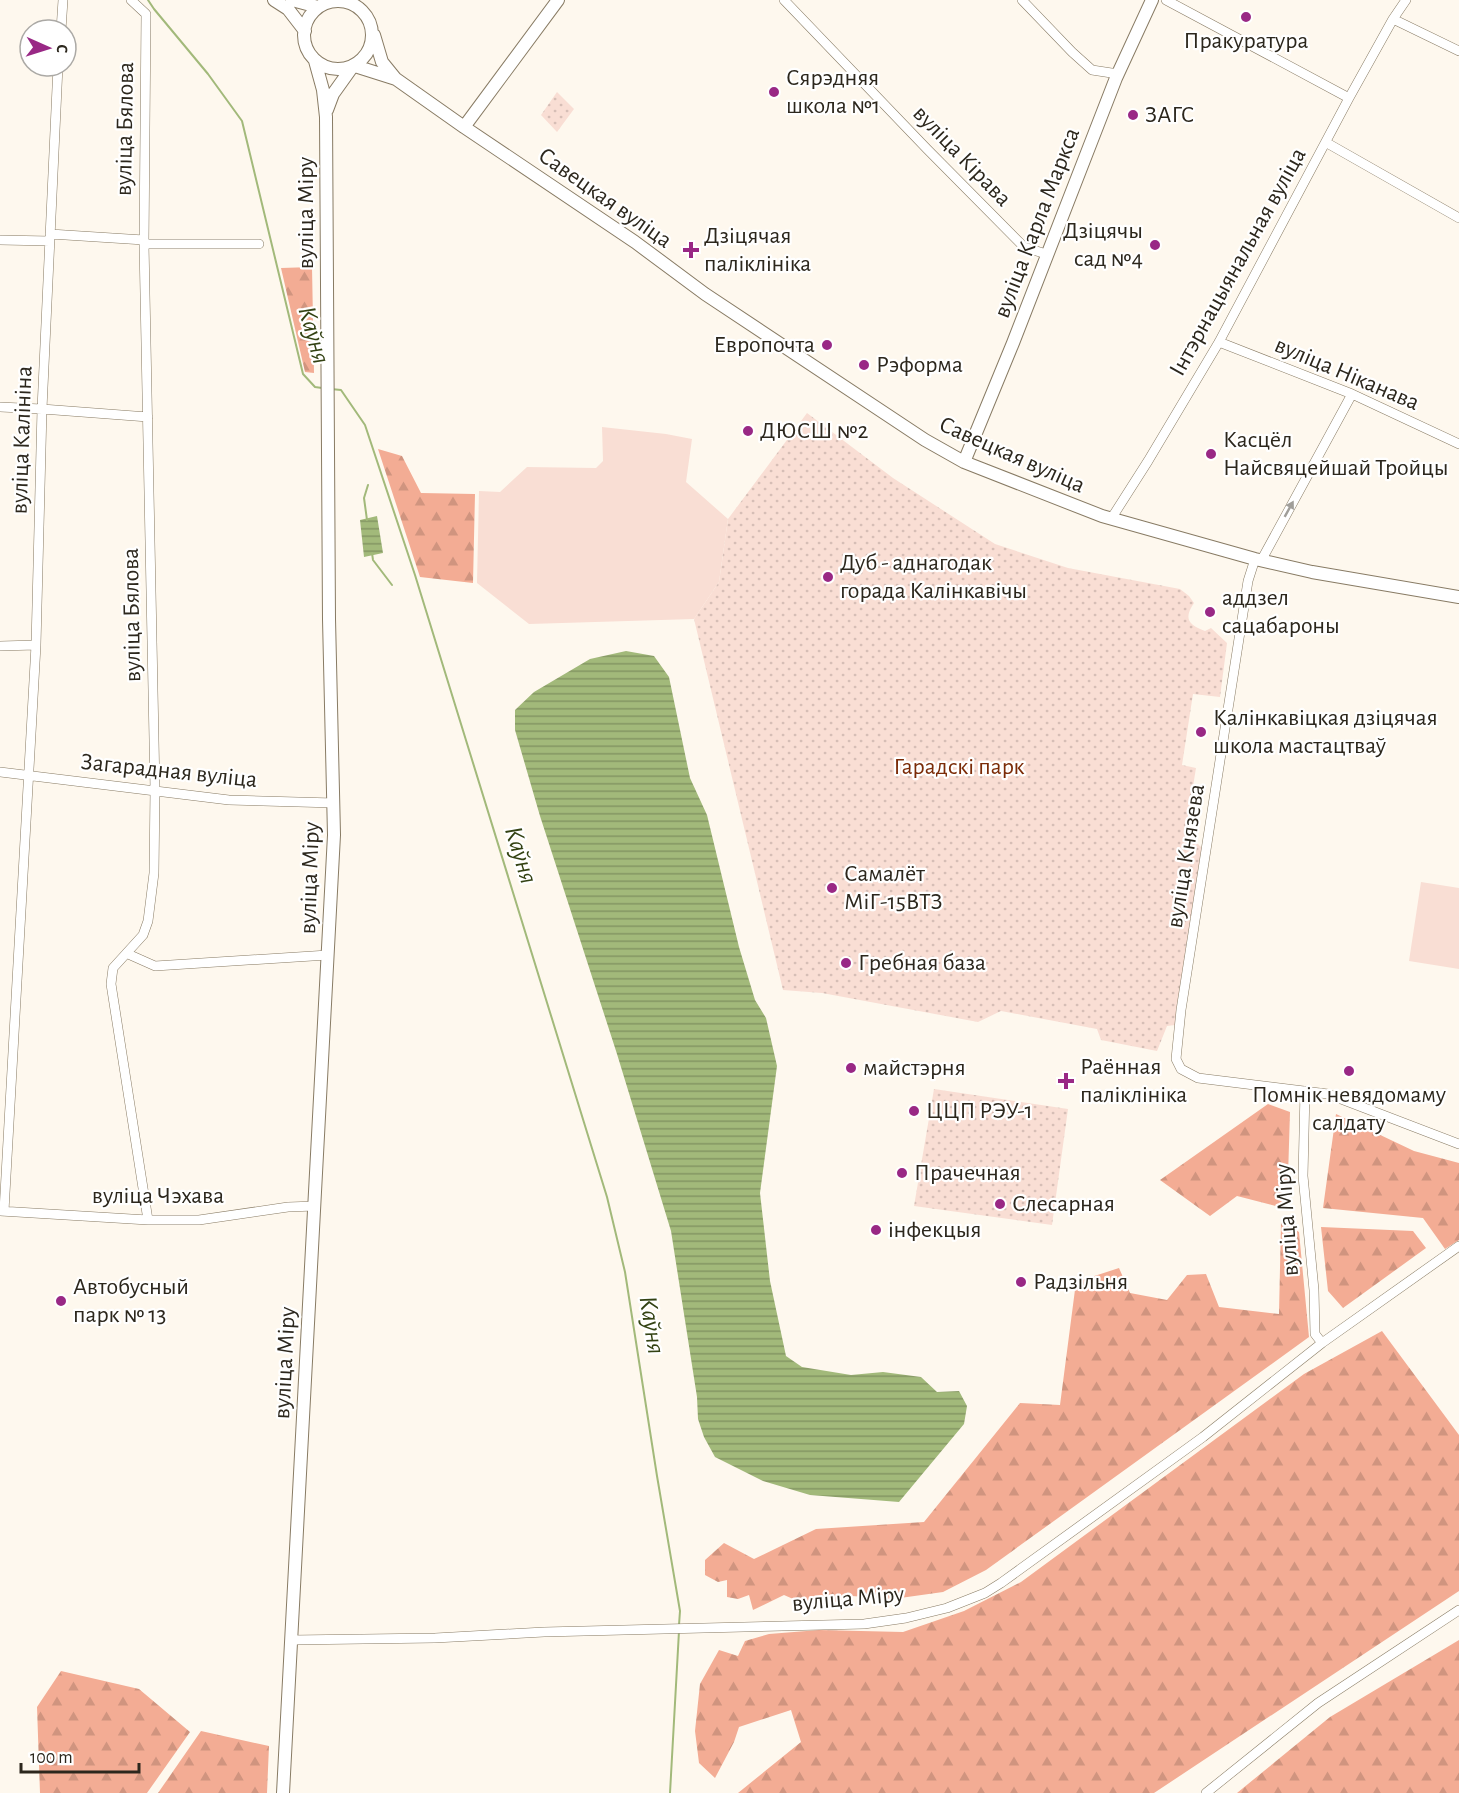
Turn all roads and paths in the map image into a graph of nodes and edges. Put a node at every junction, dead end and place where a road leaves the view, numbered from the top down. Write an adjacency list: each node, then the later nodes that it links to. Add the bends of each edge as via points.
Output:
1 (63, 0): 13 (street)
2 (131, 0): 30 (street, вуліца Бялова, via 146,14)
3 (274, 0): 15 (main road, via 288,9)
4 (293, 0): 12 (main road)
5 (558, 0): 25 (main road)
6 (784, 0): 32 (street, вуліца Кірава, via 1024,247)
7 (1022, 0): 20 (street, via 1092,70)
8 (1152, 0): 20 (main road, вуліца Карла Маркса)
9 (1166, 0): 23 (street)
10 (1406, 0): 14 (street, Інтэрнацыянальная вуліца)
11 (354, 3): 12 (main road, via 342,0); 16 (main road, via 369,17)
12 (320, 4): 15 (main road, via 310,15)
13 (62, 18)
14 (1393, 19): 17 (street); 23 (street, Інтэрнацыянальная вуліца)
15 (305, 31): 18 (main road, via 305,44)
16 (373, 33): 19 (main road, via 370,50); 22 (main road, Савецкая вуліца, via 382,62)
17 (1459, 51)
18 (315, 61): 19 (main road, via 334,69); 24 (main road, вуліца Міру)
19 (354, 66): 22 (main road, Савецкая вуліца); 24 (main road, вуліца Міру, via 333,94)
20 (1118, 74): 32 (main road, вуліца Карла Маркса)
21 (57, 78): 28 (street, вуліца Калініна)
22 (396, 79): 25 (main road, Савецкая вуліца)
23 (1350, 98): 26 (street, Інтэрнацыянальная вуліца)
24 (326, 117): 48 (main road, вуліца Міру)
25 (464, 127): 39 (main road, Савецкая вуліца, via 705,294)
26 (1327, 142): 27 (street); 33 (street, Інтэрнацыянальная вуліца)
27 (1459, 218)
28 (50, 238): 29 (street); 30 (street); 36 (street, вуліца Калініна)
29 (0, 240)
30 (144, 242): 31 (street); 37 (street, вуліца Бялова)
31 (259, 244)
32 (1046, 254): 39 (main road, вуліца Карла Маркса)
33 (1219, 342): 34 (street, вуліца Ніканава); 40 (street, Інтэрнацыянальная вуліца)
34 (1352, 394): 38 (street, вуліца Ніканава); 41 (street, вуліца Князева, one-way to 34)
35 (0, 407): 36 (street)
36 (42, 409): 37 (street); 44 (street, вуліца Калініна)
37 (148, 417): 47 (street, вуліца Бялова)
38 (1459, 444)
39 (964, 462): 40 (main road, Савецкая вуліца)
40 (1111, 519): 41 (main road, Савецкая вуліца)
41 (1258, 560): 42 (main road, Савецкая вуліца); 51 (street, вуліца Князева, via 1248,581 1176,1059 1181,1069 1198,1078)
42 (1459, 597)
43 (0, 645): 44 (street)
44 (36, 645): 46 (street, вуліца Калініна)
45 (0, 772): 46 (street, Загарадная вуліца)
46 (29, 776): 47 (street, Загарадная вуліца); 54 (street, вуліца Калініна)
47 (155, 789): 48 (street, Загарадная вуліца, via 229,800); 49 (street, вуліца Бялова, via 154,873 148,921 143,936)
48 (334, 803): 50 (main road, вуліца Міру)
49 (128, 954): 50 (street, via 155,966); 55 (street, вуліца Бялова, via 113,968 111,984)
50 (328, 955): 53 (main road, вуліца Міру)
51 (1305, 1091): 52 (street, via 1328,1094); 57 (street, вуліца Міру, via 1303,1176 1315,1334)
52 (1459, 1144)
53 (315, 1206): 55 (street, вуліца Чэхава, via 199,1220); 59 (main road, вуліца Міру)
54 (2, 1211): 55 (street, вуліца Чэхава)
55 (148, 1220)
56 (1459, 1246): 57 (street, вуліца Міру)
57 (1322, 1343): 59 (street, вуліца Міру, via 1065,1538 985,1593 946,1608 864,1624)
58 (1459, 1610): 61 (street, via 1318,1703)
59 (292, 1640): 60 (main road, вуліца Міру)
60 (283, 1793)
61 (1206, 1793)

